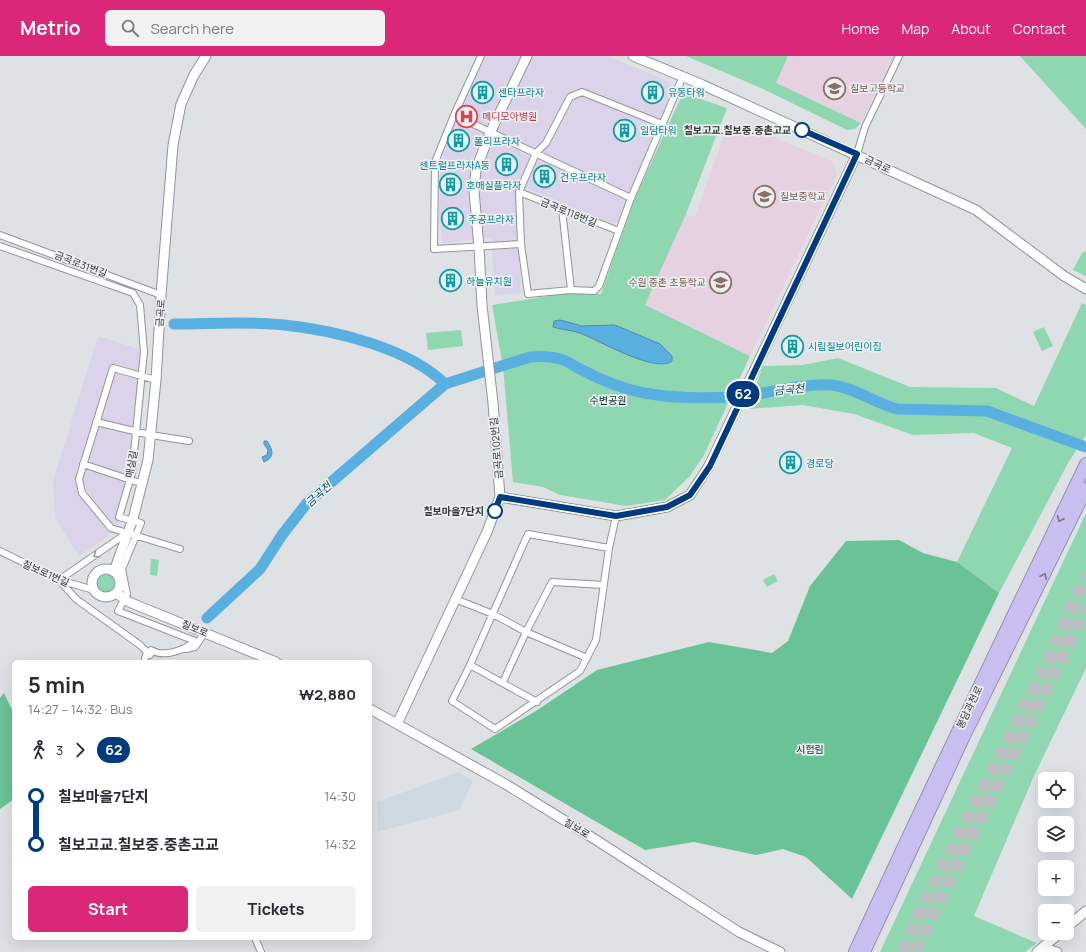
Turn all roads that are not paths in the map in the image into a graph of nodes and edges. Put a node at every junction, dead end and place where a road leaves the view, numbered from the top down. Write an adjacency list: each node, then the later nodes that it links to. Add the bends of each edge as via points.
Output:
1 (206, 56): 22 (main road, 금곡로, via 181,104 173,145)
2 (481, 56): 7 (street)
3 (527, 56): 9 (main road, 금곡로102번길)
4 (633, 56): 6 (main road, 금곡로)
5 (899, 56): 11 (street, via 865,127)
6 (683, 76): 8 (street); 11 (main road, 금곡로)
7 (454, 115): 9 (street); 19 (street, via 435,162 434,249)
8 (662, 124): 10 (street, via 582,92 570,97 546,143); 13 (street)
9 (490, 133): 10 (street); 19 (main road, 금곡로102번길, via 476,169 474,191)
10 (536, 153): 12 (street); 13 (street)
11 (857, 154): 20 (main road, 금곡로, via 976,210 1064,276); 35 (main road, via 710,466 690,495 667,507)
12 (519, 192): 14 (street, 금곡로118번길); 17 (street)
13 (631, 198): 15 (street)
14 (562, 209): 15 (street, 금곡로118번길); 21 (street)
15 (619, 231): 21 (street, via 599,286 594,291)
16 (0, 235): 22 (street, 금곡로31번길)
17 (521, 244): 19 (street); 21 (street, via 528,294)
18 (0, 246): 23 (street, 매실길, via 134,293 140,305 144,352)
19 (479, 247): 34 (main road, 금곡로102번길)
20 (1086, 289)
21 (571, 290)
22 (161, 295): 24 (main road, 금곡로)
23 (142, 376): 24 (street); 25 (street, via 114,368); 26 (street, 매실길)
24 (156, 380): 27 (main road, 금곡로)
25 (96, 422): 26 (street); 29 (street)
26 (136, 432): 27 (street); 31 (street, 매실길, via 132,473)
27 (151, 435): 28 (street); 32 (main road, 금곡로)
28 (189, 441)
29 (84, 464): 31 (street); 37 (street, via 79,479 82,493 111,528)
30 (1086, 464): 33 (highway, 봉담과천로)
31 (129, 479): 32 (street); 36 (street, 매실길, via 119,517)
32 (143, 484): 36 (main road, 금곡로)
33 (1081, 486): 69 (highway, 봉담과천로, one-way to 69, via 955,735); 70 (highway, 봉담과천로, one-way to 33)
34 (500, 497): 35 (main road); 47 (main road, 금곡로102번길, via 487,532)
35 (616, 516): 38 (street)
36 (132, 520): 37 (main road, 금곡로)
37 (132, 534): 39 (street); 41 (main road, 금곡로); 42 (street, one-way to 42); 46 (street, via 122,569 127,594)
38 (609, 548): 43 (street); 48 (street, via 528,534)
39 (180, 549)
40 (0, 551): 42 (street, 칠보로1번길)
41 (114, 572): 44 (main road, via 103,570 96,573 92,579); 45 (main road, via 120,583)
42 (59, 580): 44 (street, 칠보로1번길); 51 (street, via 76,599)
43 (604, 586): 50 (street, via 552,582); 52 (street, via 596,640)
44 (94, 590): 45 (main road, via 102,597 110,597)
45 (116, 593): 46 (main road, 칠보로)
46 (124, 599): 49 (main road, 칠보로); 51 (street, via 118,610 195,641 188,647 167,653 157,654 151,650)
47 (455, 599): 48 (street); 59 (main road, 금곡로102번길)
48 (492, 614): 50 (street); 55 (street)
49 (205, 632): 51 (street, via 195,647 160,658); 54 (main road, 칠보로)
50 (526, 632): 52 (street); 56 (street)
51 (149, 654): 53 (street)
52 (587, 658): 57 (street, via 580,671)
53 (147, 660)
54 (271, 660)
55 (470, 665): 56 (street); 57 (street, via 452,701 495,729)
56 (503, 682): 57 (street)
57 (537, 702)
58 (372, 710): 59 (main road, 칠보로)
59 (397, 724): 68 (main road, 칠보로, via 513,789 739,932)
60 (1086, 911): 61 (main road)
61 (1074, 921)
62 (256, 940): 66 (street)
63 (260, 940): 67 (street)
64 (1052, 940): 65 (main road)
65 (1040, 950): 71 (main road)
66 (261, 952)
67 (264, 952)
68 (780, 952)
69 (855, 952)
70 (864, 952)
71 (1057, 952)

